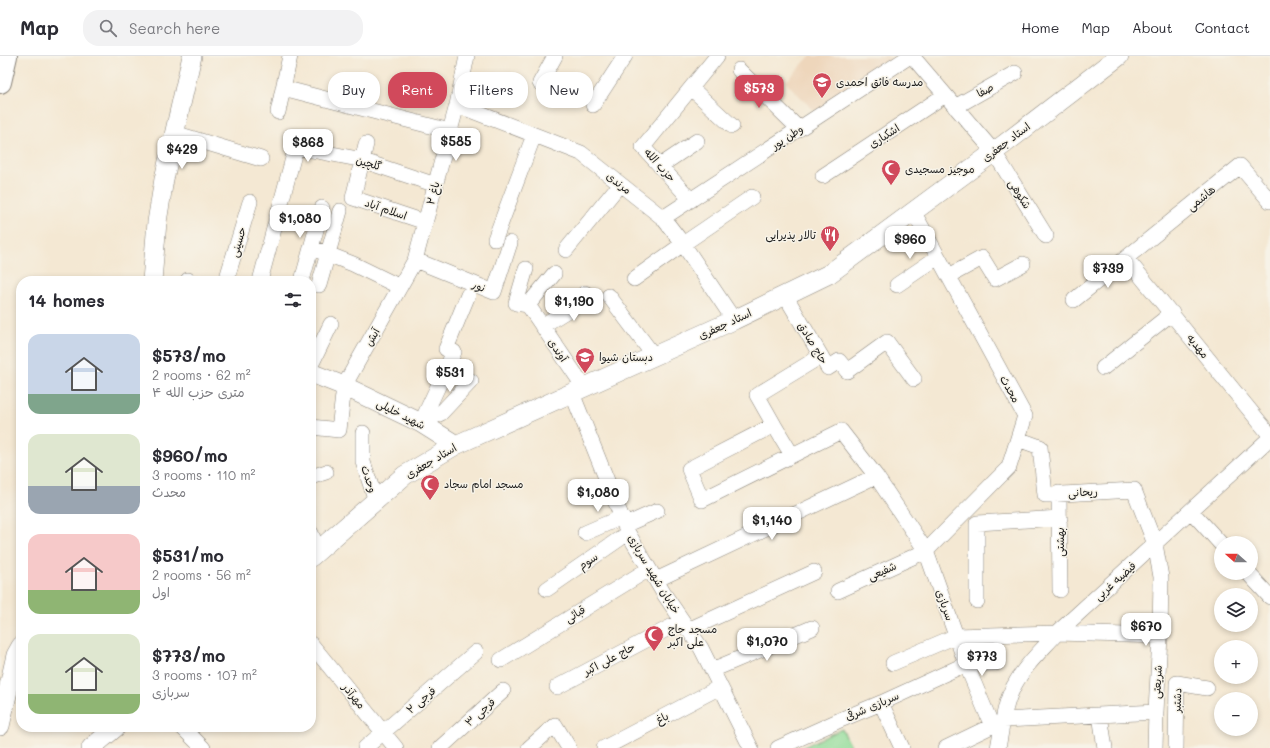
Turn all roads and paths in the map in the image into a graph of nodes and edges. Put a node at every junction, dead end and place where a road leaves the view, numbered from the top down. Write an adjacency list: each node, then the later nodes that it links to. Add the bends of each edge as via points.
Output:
1 (6, 56): 14 (highway)
2 (192, 56): 25 (main road)
3 (290, 56): 15 (street)
4 (467, 56): 11 (street, باغ ۲)
5 (555, 56): 12 (street)
6 (626, 56): 18 (street)
7 (717, 56): 16 (street, حزب الله)
8 (911, 56): 17 (street, شکوهی); 23 (street, وطن پور)
9 (1119, 56): 29 (main road, استاد جعفری)
10 (739, 70): 23 (street)
11 (464, 72)
12 (546, 72)
13 (1014, 73): 17 (street, صفا)
14 (0, 82)
15 (283, 88): 21 (street); 24 (street)
16 (691, 88): 22 (street); 32 (street, حزب الله, via 643,146)
17 (950, 101): 29 (street, شکوهی); 33 (street, اشکباری)
18 (593, 104)
19 (457, 108): 24 (street, باغ ۲)
20 (466, 108): 26 (street, مرندی)
21 (278, 112)
22 (732, 126)
23 (798, 129): 37 (street, وطن پور)
24 (450, 131): 35 (street, باغ ۲)
25 (174, 133): 30 (street); 58 (main road, via 157,222)
26 (534, 135): 34 (street, مرندی, via 581,153); 46 (street)
27 (697, 141): 32 (street)
28 (366, 144): 31 (street, اسلام آباد)
29 (994, 152): 41 (main road, استاد جعفری); 45 (street, شکوهی)
30 (260, 159)
31 (361, 160): 35 (street, گلچین); 44 (street, اسلام آباد, via 353,198); 60 (street, گلچین, via 296,147)
32 (660, 166): 37 (street, حزب الله)
33 (823, 176)
34 (620, 184): 43 (street, مرندی); 50 (street)
35 (436, 185): 44 (street, باغ ۲)
36 (752, 197): 48 (street)
37 (691, 200): 43 (street, وطن پور)
38 (1270, 201): 53 (street, هاشمی, via 1240,166)
39 (250, 202): 59 (street, حسینی)
40 (322, 208): 49 (street)
41 (913, 211): 52 (street, محدث); 69 (main road, استاد جعفری, via 829,274)
42 (340, 212): 51 (street)
43 (663, 218): 48 (street, مرندی)
44 (425, 222): 54 (street, باغ ۲)
45 (1046, 236)
46 (495, 239)
47 (510, 243): 54 (street, نور, via 494,292)
48 (683, 244): 63 (street); 74 (street, مرندی)
49 (312, 248): 51 (street); 61 (street)
50 (566, 250)
51 (328, 254): 64 (street); 66 (street)
52 (938, 257): 62 (street, محدث); 65 (street)
53 (1126, 258): 71 (street); 73 (street, مهدیه)
54 (415, 260): 66 (street, آبش)
55 (1023, 264): 62 (street, via 995,278 982,258)
56 (526, 270): 72 (street, آوندی, via 516,303)
57 (554, 274): 72 (street)
58 (152, 276)
59 (228, 276)
60 (261, 276)
61 (303, 276)
62 (949, 276): 92 (street, محدث, via 1025,416)
63 (634, 279)
64 (319, 285)
65 (897, 285)
66 (400, 287): 84 (street, آبش)
67 (585, 293): 76 (street, via 576,305)
68 (468, 295): 86 (street, via 446,348 454,352)
69 (785, 295): 74 (main road, استاد جعفری); 79 (street, حاج صادق)
70 (609, 296): 78 (street)
71 (1074, 300)
72 (528, 305): 76 (street, آوندی)
73 (1172, 313): 80 (street); 90 (street, مهدیه)
74 (734, 320): 78 (main road, استاد جعفری)
75 (331, 324): 77 (street)
76 (542, 326): 85 (street, آوندی)
77 (316, 355)
78 (654, 356): 85 (main road, استاد جعفری)
79 (821, 356): 82 (street, حاج صادق, via 828,368 839,361 847,371 887,342); 87 (street, via 757,395)
80 (1103, 368)
81 (316, 375): 84 (main road, شهید خلیلی)
82 (914, 380)
83 (471, 381): 86 (street, via 441,413)
84 (344, 386): 86 (main road, شهید خلیلی); 88 (street, via 339,430)
85 (578, 390): 93 (main road, استاد جعفری); 103 (street, خیابان شهید سربازی)
86 (421, 423): 93 (main road, شهید خلیلی)
87 (774, 425): 94 (street); 94 (street, via 689,469 702,500)
88 (316, 428)
89 (363, 433): 99 (street, وحدت, via 363,462)
90 (1270, 435)
91 (1270, 438): 101 (street, فیضیه غربی)
92 (1018, 439): 98 (street, ریحانی, via 1040,447 1045,495); 107 (street, محدث, via 1009,467)
93 (456, 445): 99 (main road, استاد جعفری, via 405,475)
94 (792, 455): 97 (street, سربازی, via 841,431)
95 (326, 472): 96 (street)
96 (316, 475)
97 (876, 476): 107 (street, سربازی); 110 (street, قبائی)
98 (1059, 493): 102 (street, بهشتی); 106 (street, ریحانی, via 1134,490)
99 (376, 500): 108 (main road, استاد جعفری)
100 (657, 511): 103 (street)
101 (1191, 511): 105 (street); 106 (street, فیضیه غربی)
102 (1060, 518): 113 (street, بهشتی); 116 (street, via 977,523)
103 (625, 525): 104 (street); 110 (street, خیابان شهید سربازی); 112 (street, سوم)
104 (585, 534)
105 (1214, 536)
106 (1155, 544): 119 (street, فیضیه غربی); 121 (street, شریعتی, via 1161,577)
107 (926, 551): 114 (street, شفیعی); 120 (street, سربازی)
108 (316, 552)
109 (814, 572): 117 (street, حاج علی اکبر)
110 (652, 575): 117 (street, خیابان شهید سربازی); 125 (street, قبائی)
111 (1254, 580): 115 (street)
112 (547, 589)
113 (1060, 590)
114 (838, 591)
115 (1270, 597)
116 (977, 601)
117 (685, 625): 129 (street, خیابان شهید سربازی); 130 (street, حاج علی اکبر)
118 (812, 628): 129 (street)
119 (1057, 634): 120 (street); 121 (street); 137 (street, فیضیه غربی, via 1030,663 1014,686)
120 (956, 636): 126 (street); 128 (street, سربازی)
121 (1160, 636): 135 (street, شریعتی)
122 (316, 650): 141 (street, مهرآذر)
123 (476, 652): 141 (street, فرجی ۲)
124 (16, 655): 138 (main road)
125 (501, 660)
126 (893, 663)
127 (996, 663): 128 (street)
128 (966, 664): 134 (street, سربازی شرقی); 137 (street, سربازی)
129 (712, 670): 131 (street, خیابان شهید سربازی)
130 (557, 687)
131 (720, 687): 149 (street, باغ); 150 (street, خیابان شهید سربازی)
132 (1207, 688): 157 (street, دشتبر, via 1177,683)
133 (502, 691): 146 (street, فرجی ۳)
134 (882, 703): 151 (street, سربازی شرقی); 152 (street)
135 (1156, 712): 136 (street); 156 (street, شریعتی)
136 (1100, 715): 137 (street); 155 (street)
137 (998, 723): 153 (street); 154 (street, فیضیه غربی)
138 (0, 726)
139 (110, 732): 142 (main road)
140 (187, 732): 143 (street)
141 (383, 732): 144 (street, فرجی ۲); 145 (street, مهرآذر)
142 (91, 748)
143 (203, 748)
144 (365, 748)
145 (396, 748)
146 (440, 748)
147 (529, 748): 148 (street, via 555,725)
148 (570, 748)
149 (604, 748)
150 (751, 748)
151 (778, 748)
152 (902, 748)
153 (946, 748)
154 (998, 748)
155 (1104, 748)
156 (1156, 748)
157 (1176, 748)

